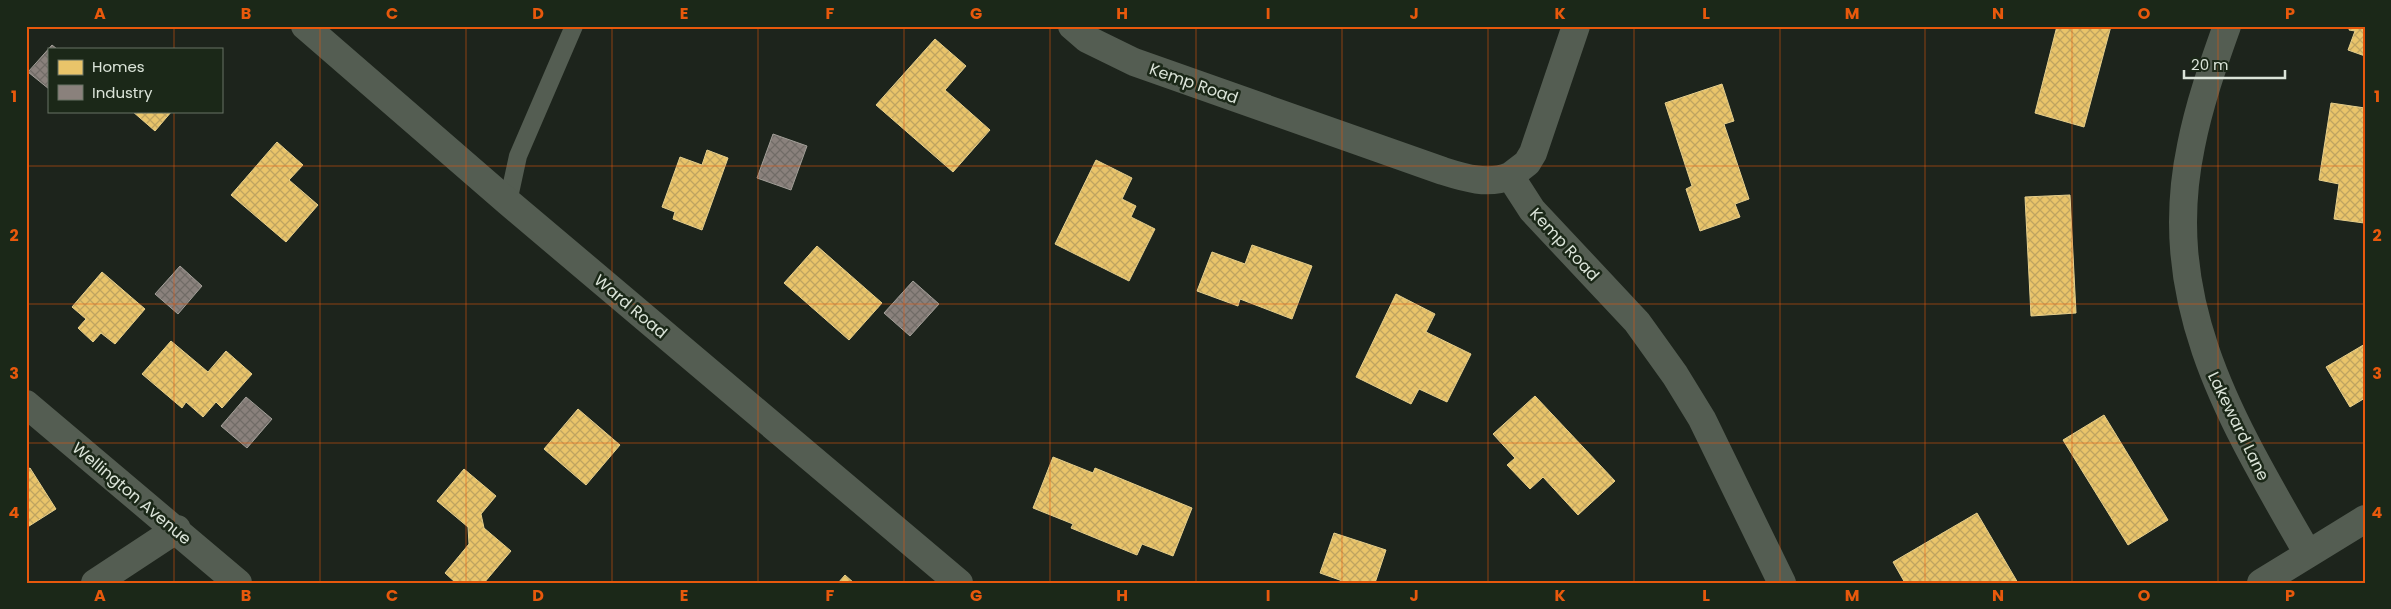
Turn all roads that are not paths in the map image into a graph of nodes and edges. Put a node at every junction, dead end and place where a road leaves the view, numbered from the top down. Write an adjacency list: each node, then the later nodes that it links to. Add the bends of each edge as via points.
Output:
1 (305, 26): 7 (street, Ward Road)
2 (574, 26): 7 (lane, via 518,156)
3 (1072, 26): 6 (street, Kemp Road, via 1087,39 1134,62 1443,171 1486,180)
4 (1576, 26): 6 (street, via 1533,153 1527,163)
5 (2227, 26): 11 (street, Lakeward Lane, via 2199,112 2187,167 2183,223 2189,288 2198,332 2227,407 2246,447)
6 (1510, 176): 15 (street, Kemp Road, via 1532,210 1637,322 1675,374 1702,419)
7 (508, 202): 14 (street, Ward Road)
8 (26, 404): 10 (street, Wellington Avenue)
9 (2365, 519): 11 (street)
10 (177, 529): 12 (street); 13 (street, Wellington Avenue)
11 (2308, 554): 16 (street)
12 (95, 583)
13 (238, 583)
14 (959, 583)
15 (1782, 583)
16 (2261, 583)

